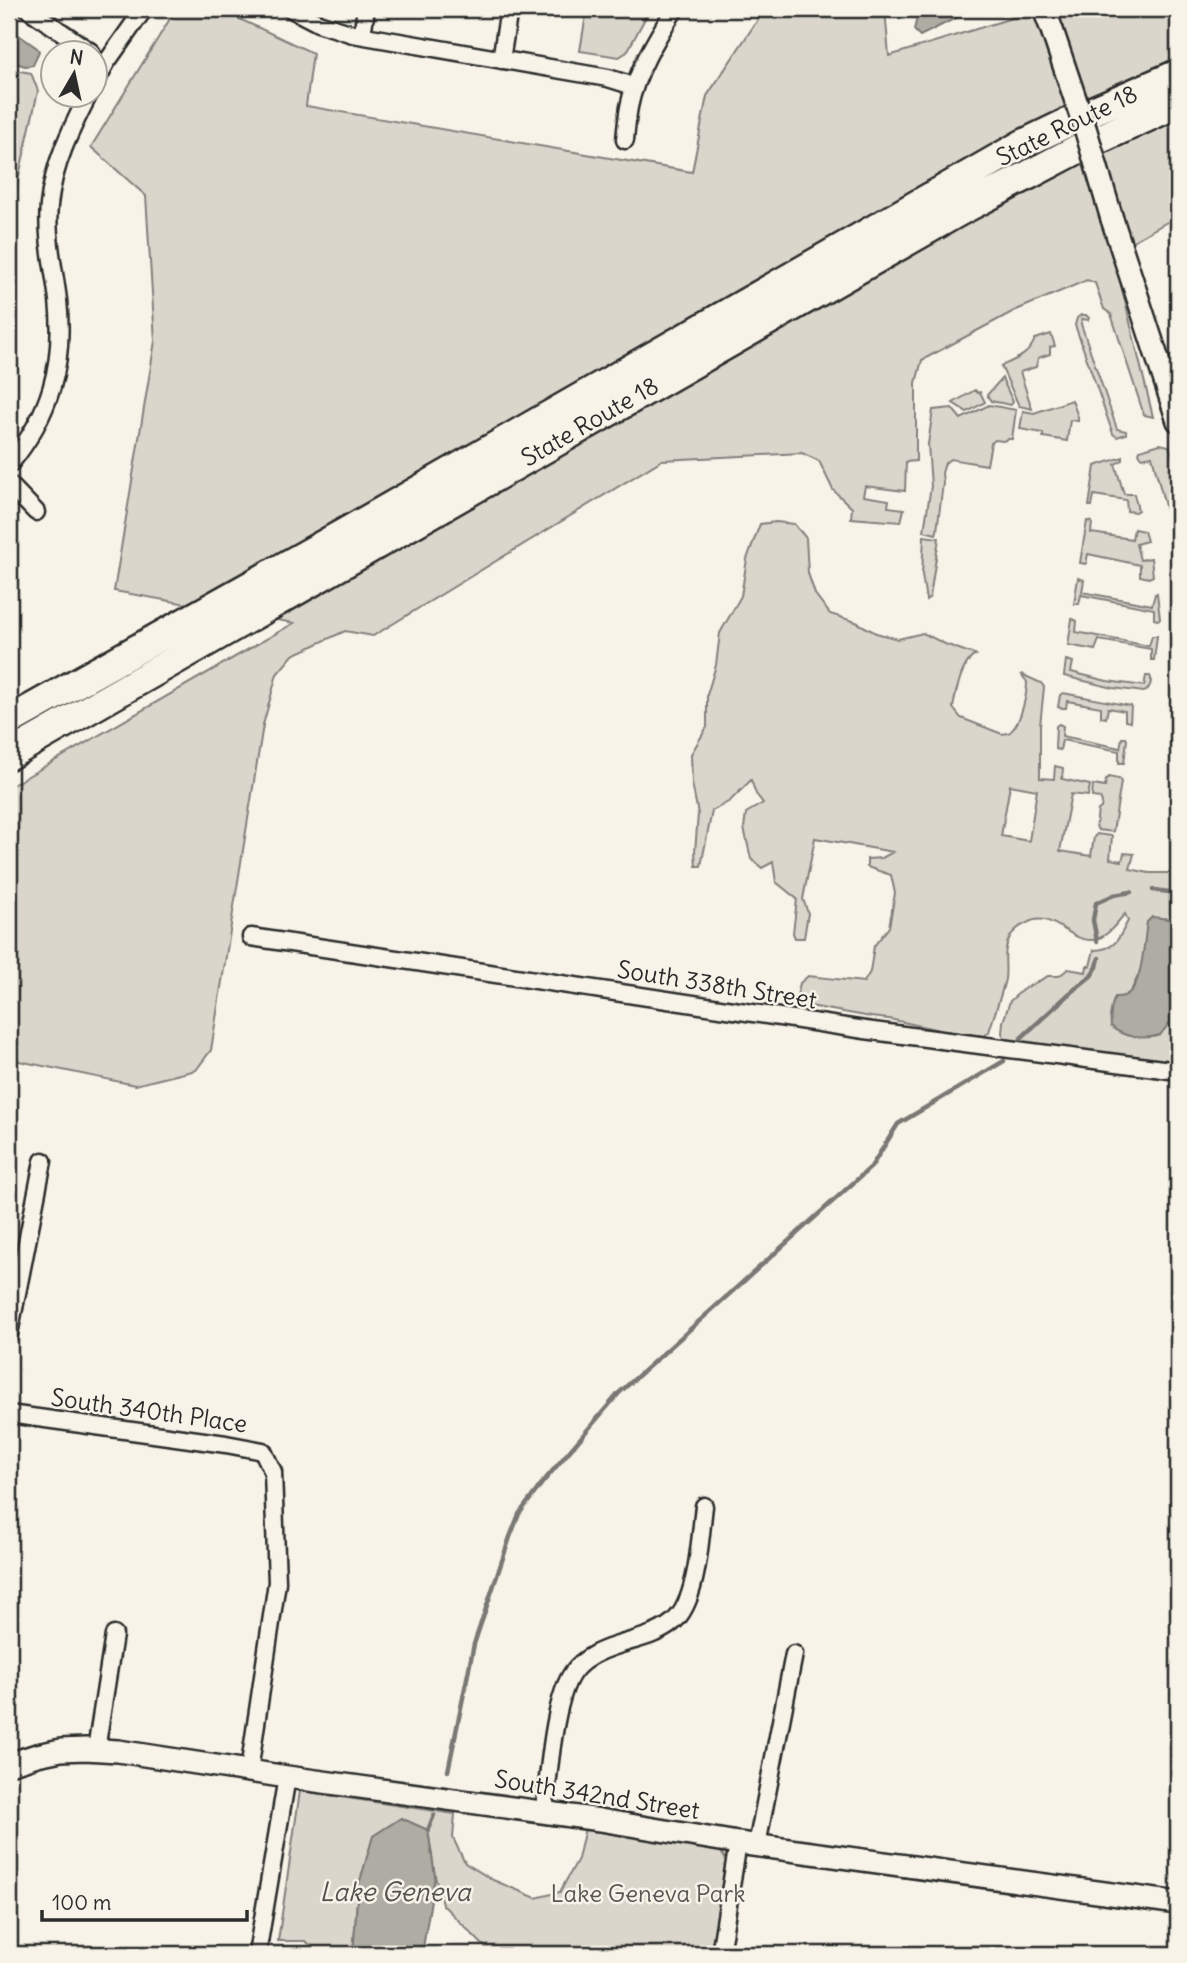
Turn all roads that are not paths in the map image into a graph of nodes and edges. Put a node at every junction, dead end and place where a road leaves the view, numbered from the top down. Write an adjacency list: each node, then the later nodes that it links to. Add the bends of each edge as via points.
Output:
1 (28, 9): 9 (street)
2 (144, 9): 10 (street)
3 (291, 9): 8 (street, via 318,23)
4 (366, 9): 8 (street)
5 (509, 9): 11 (street)
6 (675, 9): 13 (street)
7 (1044, 9): 17 (street, bridge)
8 (362, 35): 11 (street)
9 (70, 38)
10 (108, 46)
11 (501, 60): 13 (street, via 608,78)
12 (1178, 74): 21 (highway, State Route 18, via 1012,150)
13 (634, 89): 16 (street)
14 (1178, 103): 22 (highway, State Route 18, via 970,206)
15 (83, 108): 18 (street, via 58,162 49,204 49,249 59,323 54,383 41,417)
16 (625, 140)
17 (1178, 421)
18 (9, 465)
19 (9, 484): 20 (street)
20 (36, 512)
21 (9, 721)
22 (9, 755)
23 (251, 937): 24 (street, South 338th Street, via 864,1030)
24 (1178, 1071)
25 (43, 1161): 26 (street)
26 (9, 1334)
27 (9, 1414): 33 (street, South 340th Place, via 263,1451 272,1469 277,1582)
28 (704, 1506): 35 (street, via 694,1572 684,1608 674,1621 589,1657 573,1672 558,1713)
29 (114, 1635): 31 (street)
30 (794, 1654): 36 (street)
31 (96, 1749): 32 (street, South 342nd Street, via 49,1752); 33 (street, South 342nd Street)
32 (9, 1764)
33 (249, 1771): 34 (street, South 342nd Street)
34 (286, 1777): 35 (street, South 342nd Street); 38 (street)
35 (544, 1812): 36 (street, South 342nd Street)
36 (748, 1844): 37 (street, South 342nd Street); 39 (street)
37 (1178, 1903)
38 (257, 1954)
39 (720, 1954)

